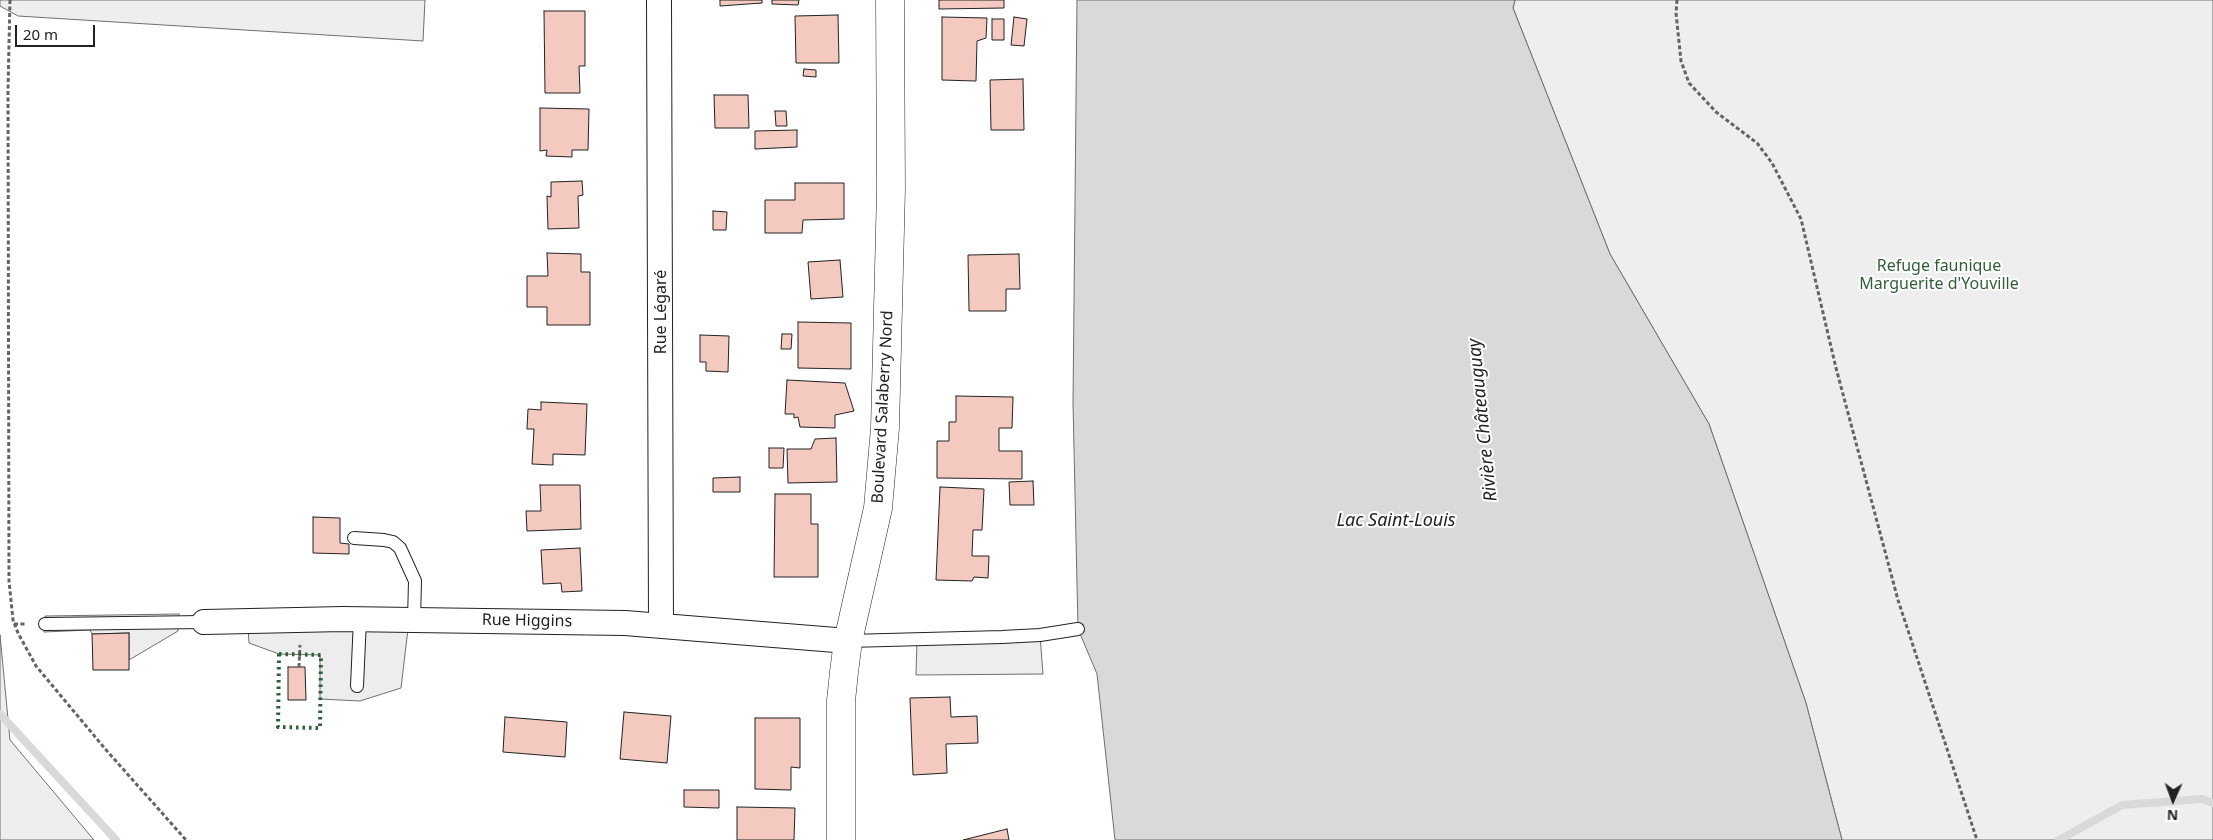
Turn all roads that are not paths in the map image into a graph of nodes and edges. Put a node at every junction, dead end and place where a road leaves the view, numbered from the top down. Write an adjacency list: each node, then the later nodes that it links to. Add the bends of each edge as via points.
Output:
1 (660, 0): 8 (street, Rue Légaré)
2 (890, 0): 10 (street, Boulevard Salaberry Nord, via 891,189 886,428 878,508)
3 (354, 538): 5 (lane, via 384,540 400,548 415,581)
4 (360, 619): 5 (street, Rue Higgins); 6 (street, Rue Higgins); 11 (lane)
5 (414, 620): 8 (street, Rue Higgins)
6 (204, 622): 7 (lane)
7 (45, 624)
8 (661, 624): 10 (street, Rue Higgins)
9 (1078, 629): 10 (lane, via 1011,637)
10 (848, 641): 12 (street, Boulevard Salaberry Nord, via 841,700)
11 (357, 686)
12 (841, 840)

